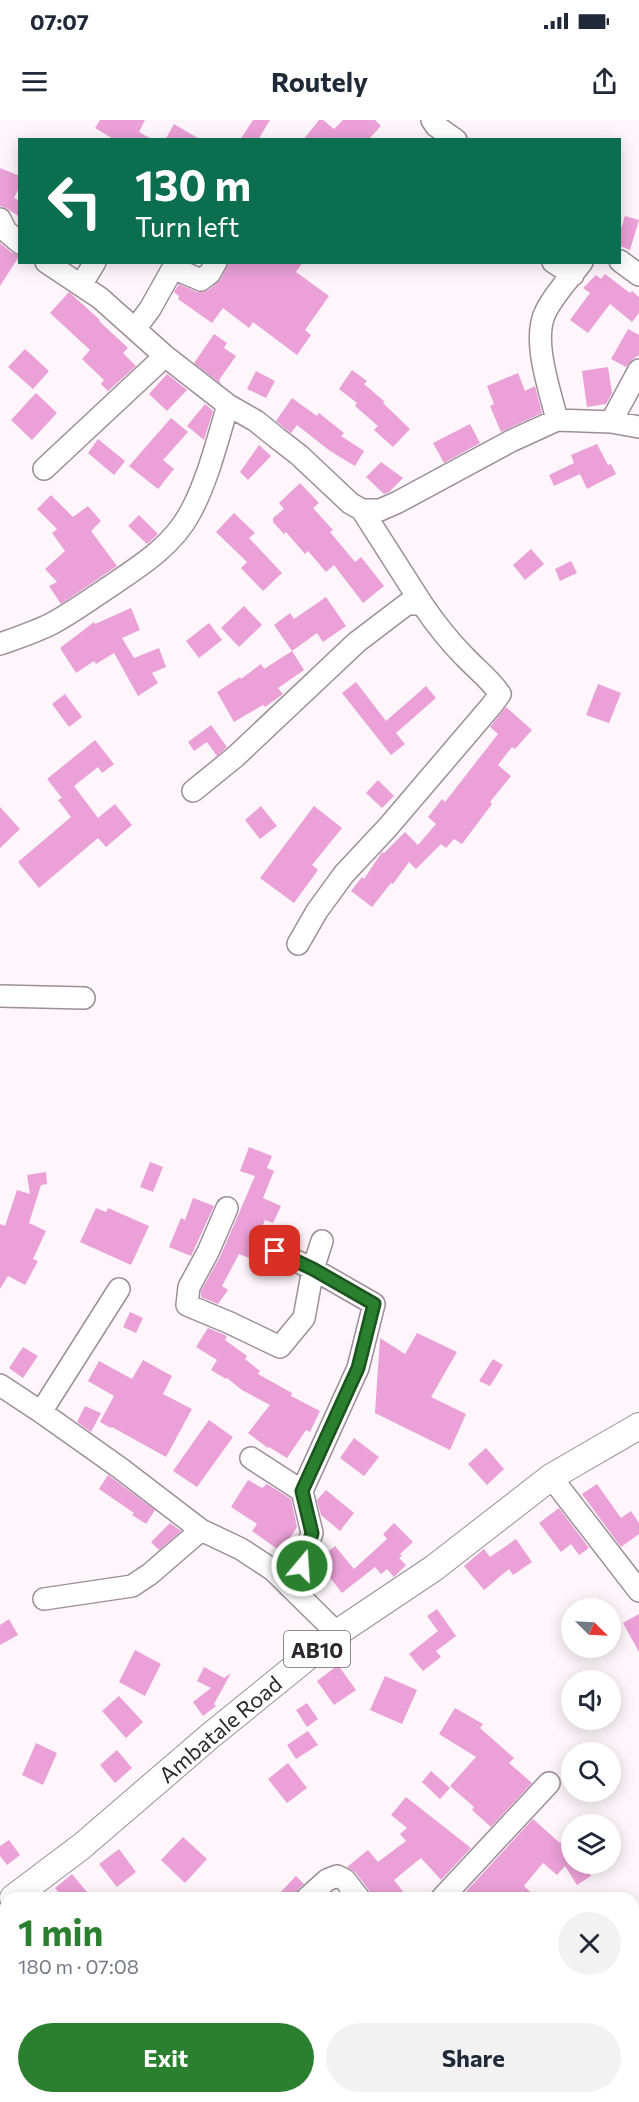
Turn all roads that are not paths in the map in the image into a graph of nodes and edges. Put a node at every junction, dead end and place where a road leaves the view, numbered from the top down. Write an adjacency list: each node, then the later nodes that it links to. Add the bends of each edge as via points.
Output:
1 (432, 120): 2 (street)
2 (453, 138)
3 (0, 219): 4 (street)
4 (18, 241)
5 (621, 262): 11 (street)
6 (49, 264): 12 (street)
7 (94, 264): 12 (street)
8 (215, 264): 13 (street, via 201,280 173,268)
9 (560, 264): 10 (street)
10 (578, 269): 17 (street, via 555,296 541,326 541,349)
11 (639, 275)
12 (81, 285): 13 (street)
13 (135, 329): 14 (street)
14 (165, 357): 16 (street); 20 (street)
15 (639, 370): 18 (street)
16 (228, 405): 21 (street, via 299,454); 23 (street, via 190,513 166,545 51,624)
17 (557, 420): 18 (street); 21 (street, via 398,502 380,510)
18 (611, 422): 19 (street)
19 (639, 427)
20 (44, 469)
21 (362, 510): 22 (street)
22 (422, 604): 24 (street, via 407,604 357,642 235,758); 25 (street, via 441,631 500,694 344,874)
23 (0, 644)
24 (193, 791)
25 (298, 944)
26 (0, 996): 27 (street)
27 (84, 998)
28 (227, 1208): 31 (street, via 189,1287 187,1305 280,1347 304,1318)
29 (321, 1241): 31 (street)
30 (275, 1251): 31 (street)
31 (313, 1269): 38 (street, via 374,1304 358,1368)
32 (119, 1289): 34 (street)
33 (0, 1385): 34 (street)
34 (41, 1412): 39 (street)
35 (639, 1425): 37 (main road, Ambatale Road / AB10)
36 (251, 1458): 38 (street)
37 (551, 1477): 41 (street); 43 (main road, Ambatale Road / AB10, via 434,1568)
38 (302, 1491): 40 (street, via 312,1533 302,1566)
39 (201, 1530): 40 (street, via 241,1549); 42 (street, via 132,1586)
40 (289, 1586): 43 (street)
41 (639, 1591)
42 (44, 1599)
43 (337, 1633): 45 (main road, Ambatale Road / AB10, via 82,1846)
44 (549, 1783): 48 (street)
45 (21, 1892)
46 (314, 1892): 47 (street, via 337,1876)
47 (354, 1892)
48 (448, 1892)

